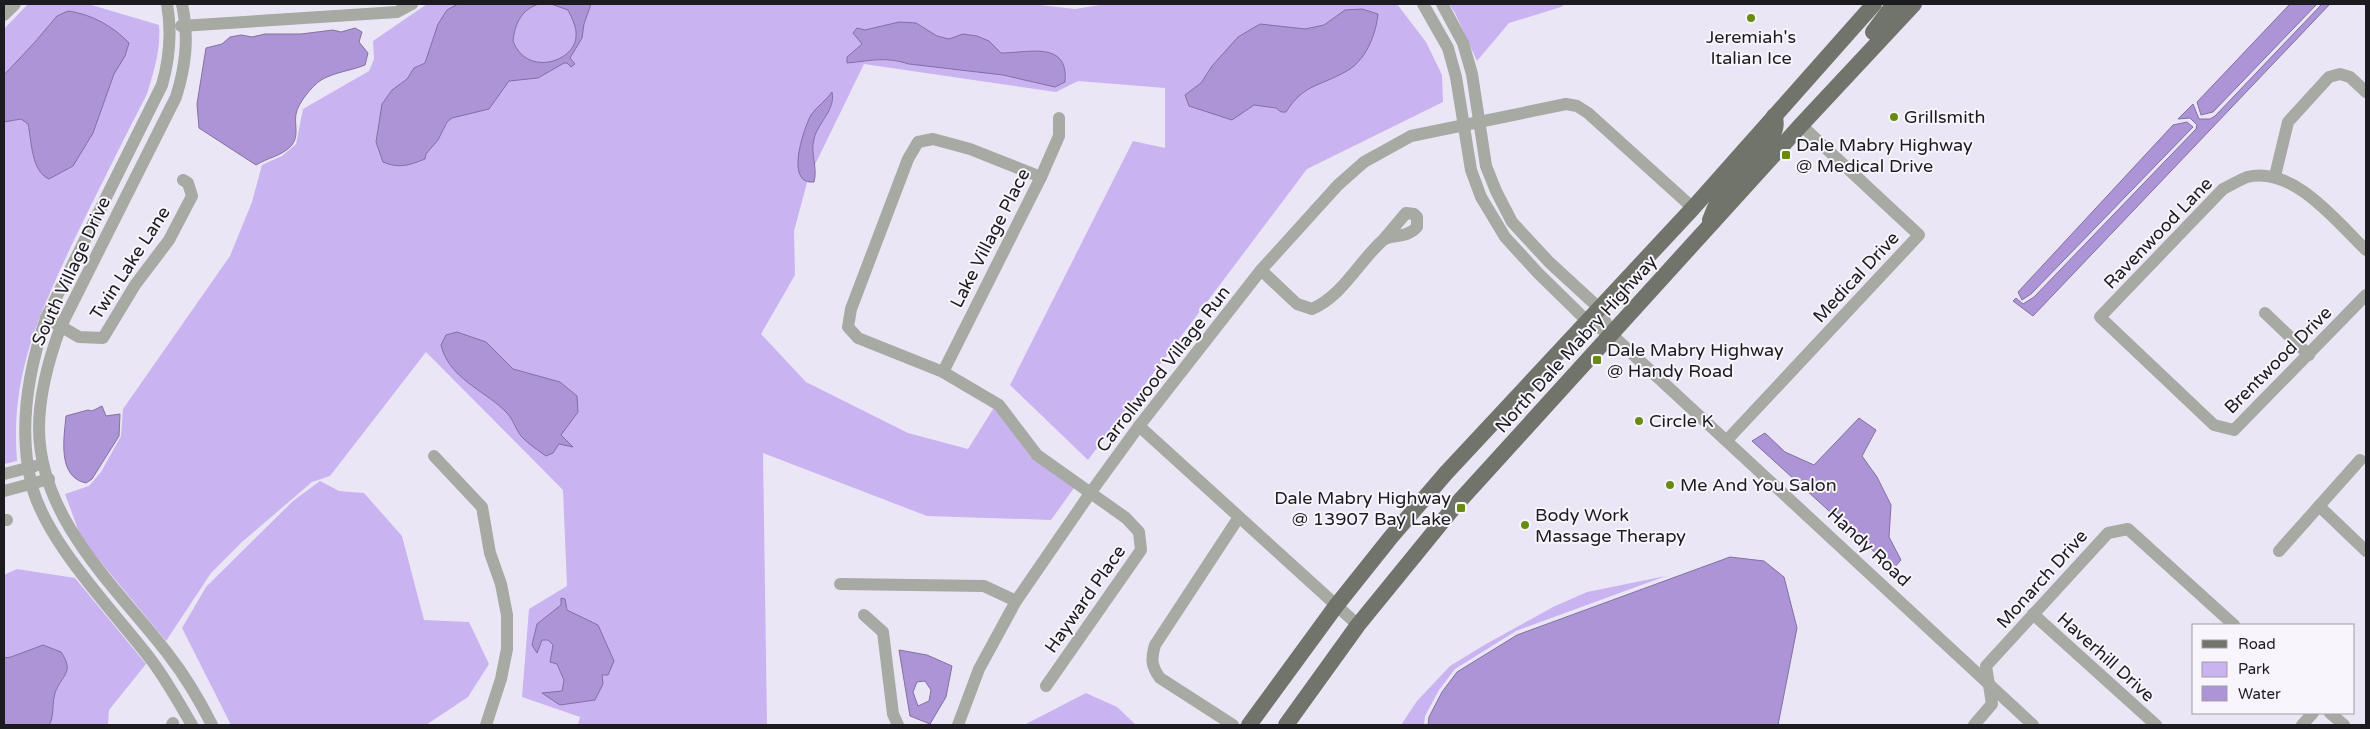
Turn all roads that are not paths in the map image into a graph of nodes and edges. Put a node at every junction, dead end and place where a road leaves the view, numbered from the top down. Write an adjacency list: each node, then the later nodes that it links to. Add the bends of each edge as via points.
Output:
1 (15, 4): 10 (street)
2 (167, 4): 11 (street, South Village Drive)
3 (182, 4): 12 (street, South Village Drive)
4 (412, 4): 12 (street, via 397,12)
5 (1423, 4): 17 (street, via 1448,48)
6 (1442, 4): 16 (street, via 1463,43 1472,74)
7 (1874, 4): 14 (main road, North Dale Mabry Highway)
8 (1894, 4): 18 (main road, via 1826,86)
9 (1912, 5): 18 (main road, North Dale Mabry Highway)
10 (4, 15)
11 (171, 24): 12 (street); 33 (street, South Village Drive, via 169,57 162,85)
12 (187, 27): 35 (street, South Village Drive, via 185,68 176,97)
13 (2366, 92): 19 (street, via 2350,76 2329,77 2288,122)
14 (1774, 116): 22 (main road, North Dale Mabry Highway); 24 (main road, via 1777,122 1774,137 1719,199)
15 (1059, 118): 20 (street, Lake Village Place, via 1059,136)
16 (1479, 121): 17 (street, Carrollwood Village Run); 22 (street, Carrollwood Village Run, via 1566,104 1578,106); 23 (street, via 1489,174)
17 (1464, 124): 25 (street, via 1471,170 1481,197); 28 (street, Carrollwood Village Run, via 1411,136 1364,162 1338,185)
18 (1801, 124): 24 (main road, North Dale Mabry Highway); 40 (street, Medical Drive, via 1919,235)
19 (2275, 176): 27 (street, Ravenwood Lane, via 2304,190); 32 (street, Ravenwood Lane, via 2248,177 2223,190)
20 (1042, 177): 38 (street, Lake Village Place); 38 (street, Hayward Place, via 933,139 918,142 908,159 851,310 848,327 858,338)
21 (183, 180): 35 (street, Twin Lake Lane, via 188,182 192,196 168,240 135,285 103,338 79,337)
22 (1693, 208): 30 (main road, North Dale Mabry Highway)
23 (1519, 229): 25 (street); 30 (street)
24 (1705, 231): 36 (main road, North Dale Mabry Highway)
25 (1505, 237): 34 (street)
26 (1384, 239): 28 (street, via 1326,303 1312,309 1297,304)
27 (2366, 250)
28 (1261, 270): 39 (street, Carrollwood Village Run)
29 (2366, 295): 37 (street, Brentwood Drive)
30 (1598, 308): 34 (main road, North Dale Mabry Highway); 36 (street)
31 (2265, 313): 37 (street)
32 (2100, 317): 37 (street, Brentwood Drive, via 2214,425 2234,430)
33 (46, 318): 35 (street, Twin Lake Lane); 44 (street, South Village Drive, via 34,353 27,392 24,426)
34 (1587, 321): 36 (street); 56 (main road, North Dale Mabry Highway, via 1446,473)
35 (61, 326): 43 (street, South Village Drive, via 49,360 42,401 39,430)
36 (1612, 335): 40 (street, Handy Road); 60 (main road, North Dale Mabry Highway, via 1455,506)
37 (2309, 355)
38 (943, 372): 49 (street, Hayward Place, via 999,404 1037,455)
39 (1139, 426): 49 (street, Carrollwood Village Run); 51 (street)
40 (1728, 439): 62 (street, Handy Road)
41 (434, 456): 67 (street, via 482,507 490,553 507,615 507,648)
42 (2360, 460): 50 (street)
43 (44, 464): 44 (street); 46 (street, South Village Drive)
44 (28, 468): 45 (street); 47 (street, South Village Drive)
45 (4, 474)
46 (49, 479): 47 (street); 66 (street, South Village Drive, via 59,508 77,541 170,656)
47 (31, 484): 48 (street); 65 (street, South Village Drive, via 62,547 153,662)
48 (4, 491)
49 (1091, 492): 55 (street, Carrollwood Village Run); 61 (street, Hayward Place, via 1139,532 1141,550)
50 (2319, 506): 52 (street); 53 (street)
51 (1239, 517): 56 (street); 70 (street, via 1155,645 1151,659 1160,678)
52 (2279, 550)
53 (2366, 551)
54 (840, 584): 55 (street, via 984,586)
55 (1016, 601): 69 (street, Carrollwood Village Run, via 979,669)
56 (1336, 606): 60 (street); 71 (main road, North Dale Mabry Highway)
57 (2033, 614): 59 (street, Monarch Drive, via 2108,533 2128,529); 62 (street, Monarch Drive, via 1986,666); 75 (street, Haverhill Drive)
58 (864, 616): 68 (street, via 883,632 893,714)
59 (2233, 624)
60 (1358, 625): 72 (main road, North Dale Mabry Highway)
61 (1046, 686)
62 (1991, 686): 73 (street, via 1992,704); 74 (street, Handy Road)
63 (2312, 714): 76 (street)
64 (2331, 714): 77 (street)
65 (192, 725)
66 (212, 725)
67 (486, 725)
68 (898, 725)
69 (958, 725)
70 (1233, 725)
71 (1249, 725)
72 (1286, 725)
73 (1974, 725)
74 (2033, 725)
75 (2156, 725)
76 (2302, 725)
77 (2344, 725)

